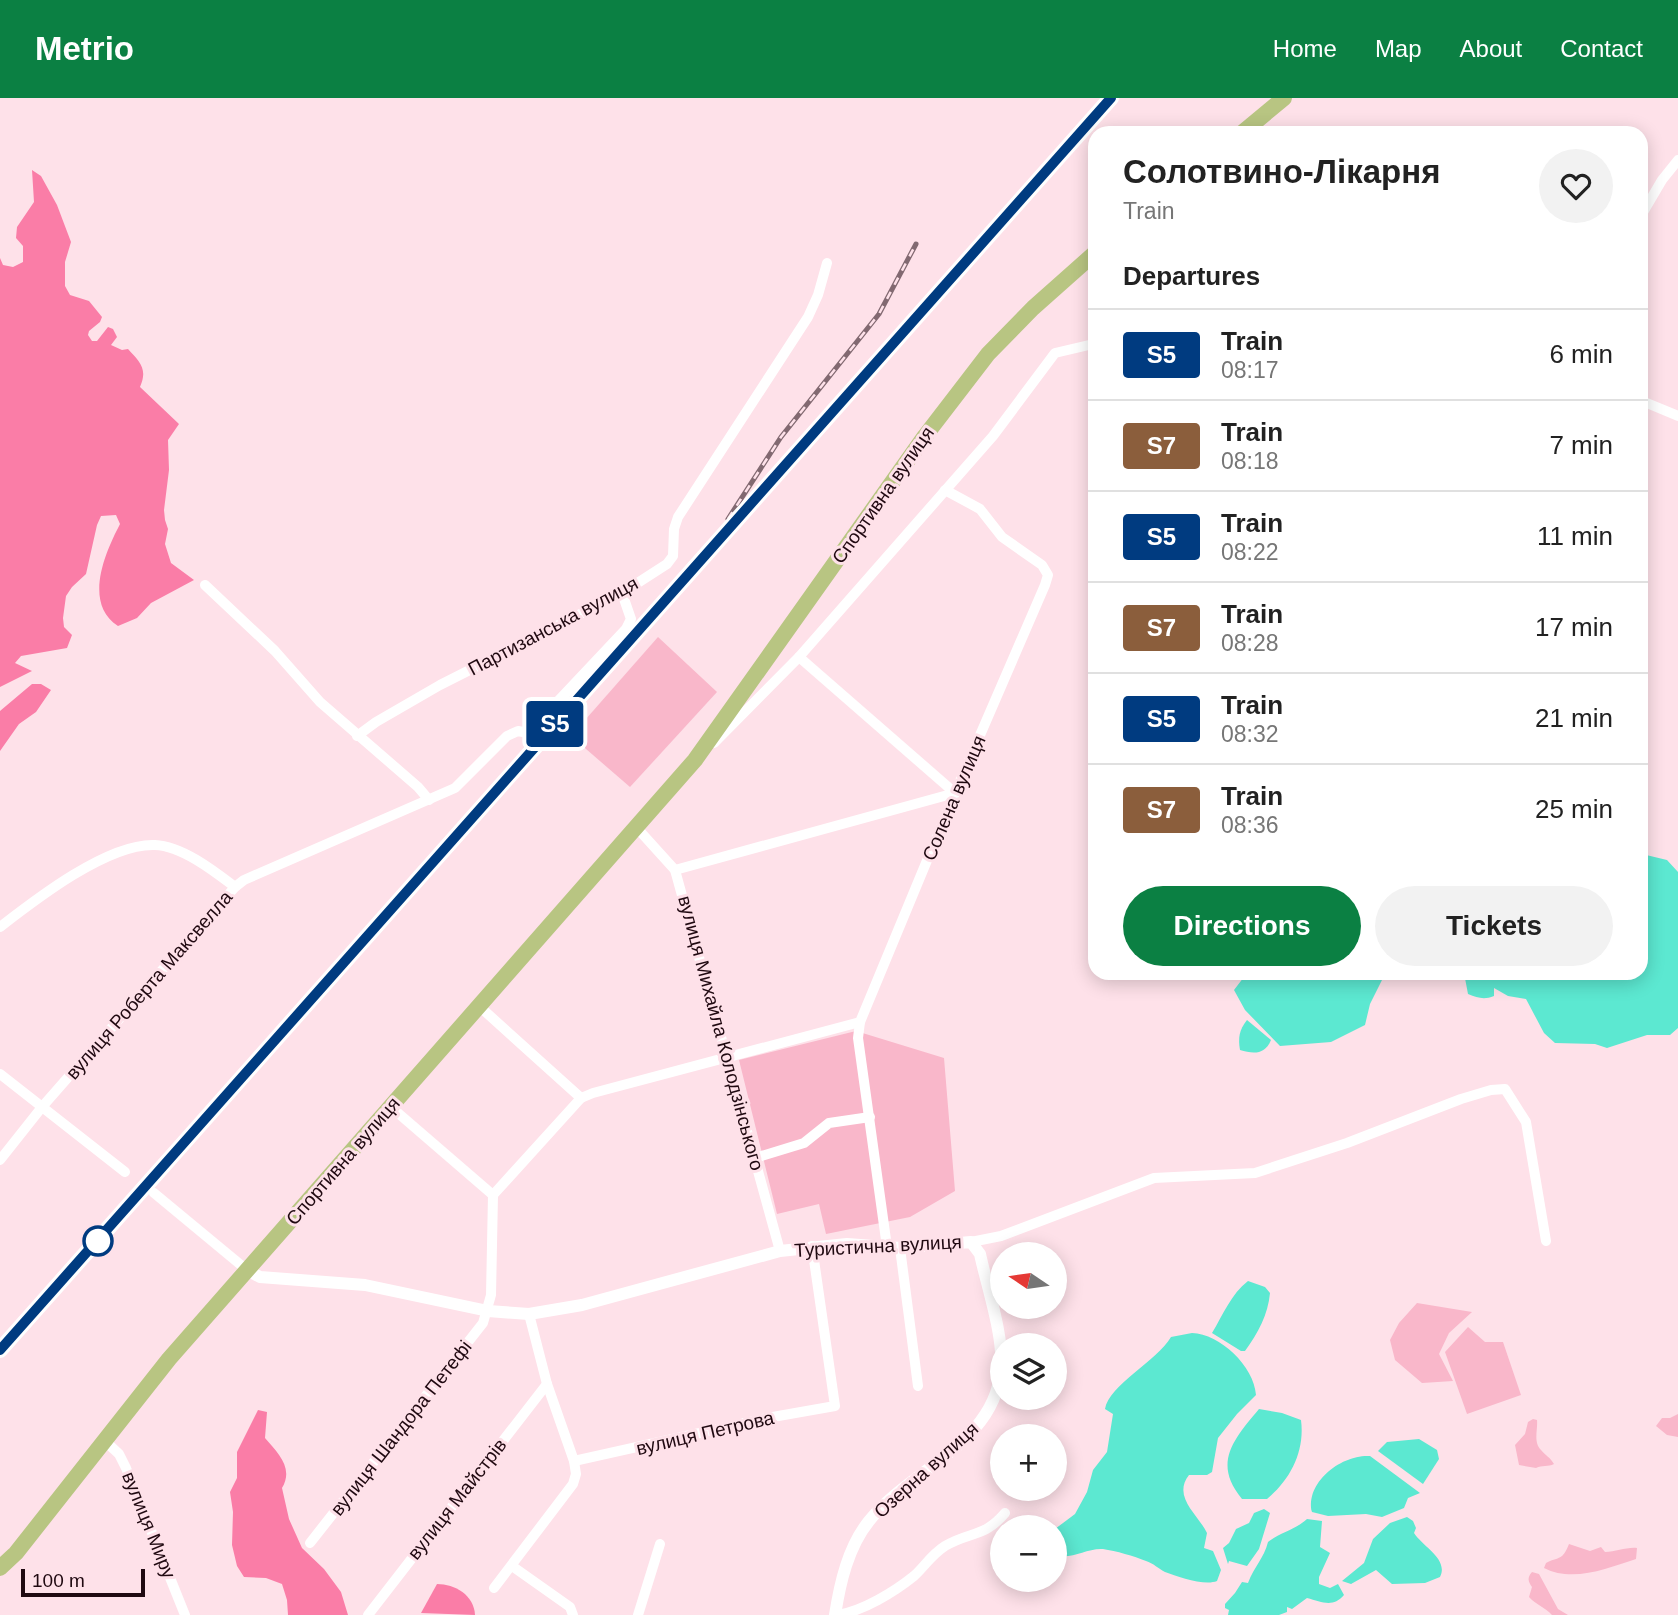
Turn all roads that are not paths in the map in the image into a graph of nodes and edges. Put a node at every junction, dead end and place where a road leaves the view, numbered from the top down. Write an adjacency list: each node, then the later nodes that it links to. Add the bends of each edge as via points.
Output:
1 (1284, 98): 2 (main road)
2 (1250, 126)
3 (1678, 160): 4 (street)
4 (1648, 204)
5 (1088, 259): 15 (main road, Спортивна вулиця, via 988,354)
6 (827, 263): 12 (street, Партизанська вулиця, via 808,317 678,517 673,555 667,564)
7 (1088, 345): 10 (street, Спортивна вулиця, via 1055,354 993,436)
8 (1648, 404): 9 (street)
9 (1678, 416)
10 (944, 489): 13 (street, Спортивна вулиця); 16 (street, Солена вулиця, via 980,509 1002,537 1042,565 1048,575)
11 (205, 585): 14 (street)
12 (622, 593): 14 (street, Партизанська вулиця, via 440,685); 17 (street, вулиця Роберта Максвелла, via 631,619 626,629 528,733 507,736 455,788)
13 (800, 657): 15 (street, Спортивна вулиця); 16 (street)
14 (357, 736): 17 (street)
15 (695, 760): 18 (main road, Спортивна вулиця)
16 (955, 793): 19 (street); 23 (street, Солена вулиця)
17 (429, 800): 20 (street, вулиця Роберта Максвелла)
18 (637, 828): 19 (street, вулиця Михайла Колодзінського); 22 (main road, Спортивна вулиця)
19 (675, 870): 24 (street, вулиця Михайла Колодзінського)
20 (234, 887): 21 (street, via 185,854 155,845 120,851 79,871); 27 (street, вулиця Роберта Максвелла)
21 (0, 927)
22 (479, 1006): 26 (street); 28 (main road, Спортивна вулиця)
23 (860, 1022): 24 (street); 29 (street, via 858,1038)
24 (728, 1057): 26 (street); 30 (street, вулиця Михайла Колодзінського)
25 (0, 1074): 27 (street)
26 (581, 1098): 34 (street)
27 (42, 1107): 31 (street, вулиця Роберта Максвелла); 32 (street)
28 (391, 1107): 34 (street); 40 (main road, Спортивна вулиця)
29 (870, 1117): 30 (street, via 829,1123 804,1143); 38 (street)
30 (755, 1158): 39 (street, вулиця Михайла Колодзінського)
31 (0, 1160)
32 (125, 1172)
33 (154, 1193): 40 (street)
34 (493, 1195): 41 (street)
35 (1546, 1241): 36 (street, Туристична вулиця, via 1526,1122 1505,1089 1481,1093 1255,1173 1154,1178 1002,1236)
36 (971, 1242): 38 (street, Туристична вулиця); 57 (street, Озерна вулиця, via 980,1254 1000,1343 996,1393 988,1412 953,1450 868,1522 847,1564)
37 (812, 1247): 38 (street, Туристична вулиця); 39 (street, Туристична вулиця); 46 (street, вулиця Петрова, via 835,1406)
38 (894, 1247): 44 (street)
39 (780, 1251): 42 (street, Туристична вулиця, via 582,1305)
40 (247, 1270): 41 (street, Туристична вулиця, via 260,1277 365,1285); 45 (main road, Спортивна вулиця)
41 (488, 1311): 42 (street, Туристична вулиця); 48 (street, вулиця Шандора Петефі)
42 (529, 1314): 43 (street)
43 (547, 1384): 46 (street); 54 (street, вулиця Майстрів)
44 (918, 1386)
45 (104, 1440): 51 (main road, Спортивна вулиця); 53 (street, вулиця Миру, via 120,1454)
46 (574, 1461): 50 (street, via 573,1484)
47 (1005, 1513): 57 (street, via 993,1527 946,1545 915,1575 866,1607)
48 (310, 1543)
49 (660, 1544): 56 (street)
50 (512, 1566): 52 (street); 55 (street, via 570,1607)
51 (0, 1568)
52 (494, 1588)
53 (185, 1615)
54 (368, 1615)
55 (573, 1615)
56 (638, 1615)
57 (836, 1615)

